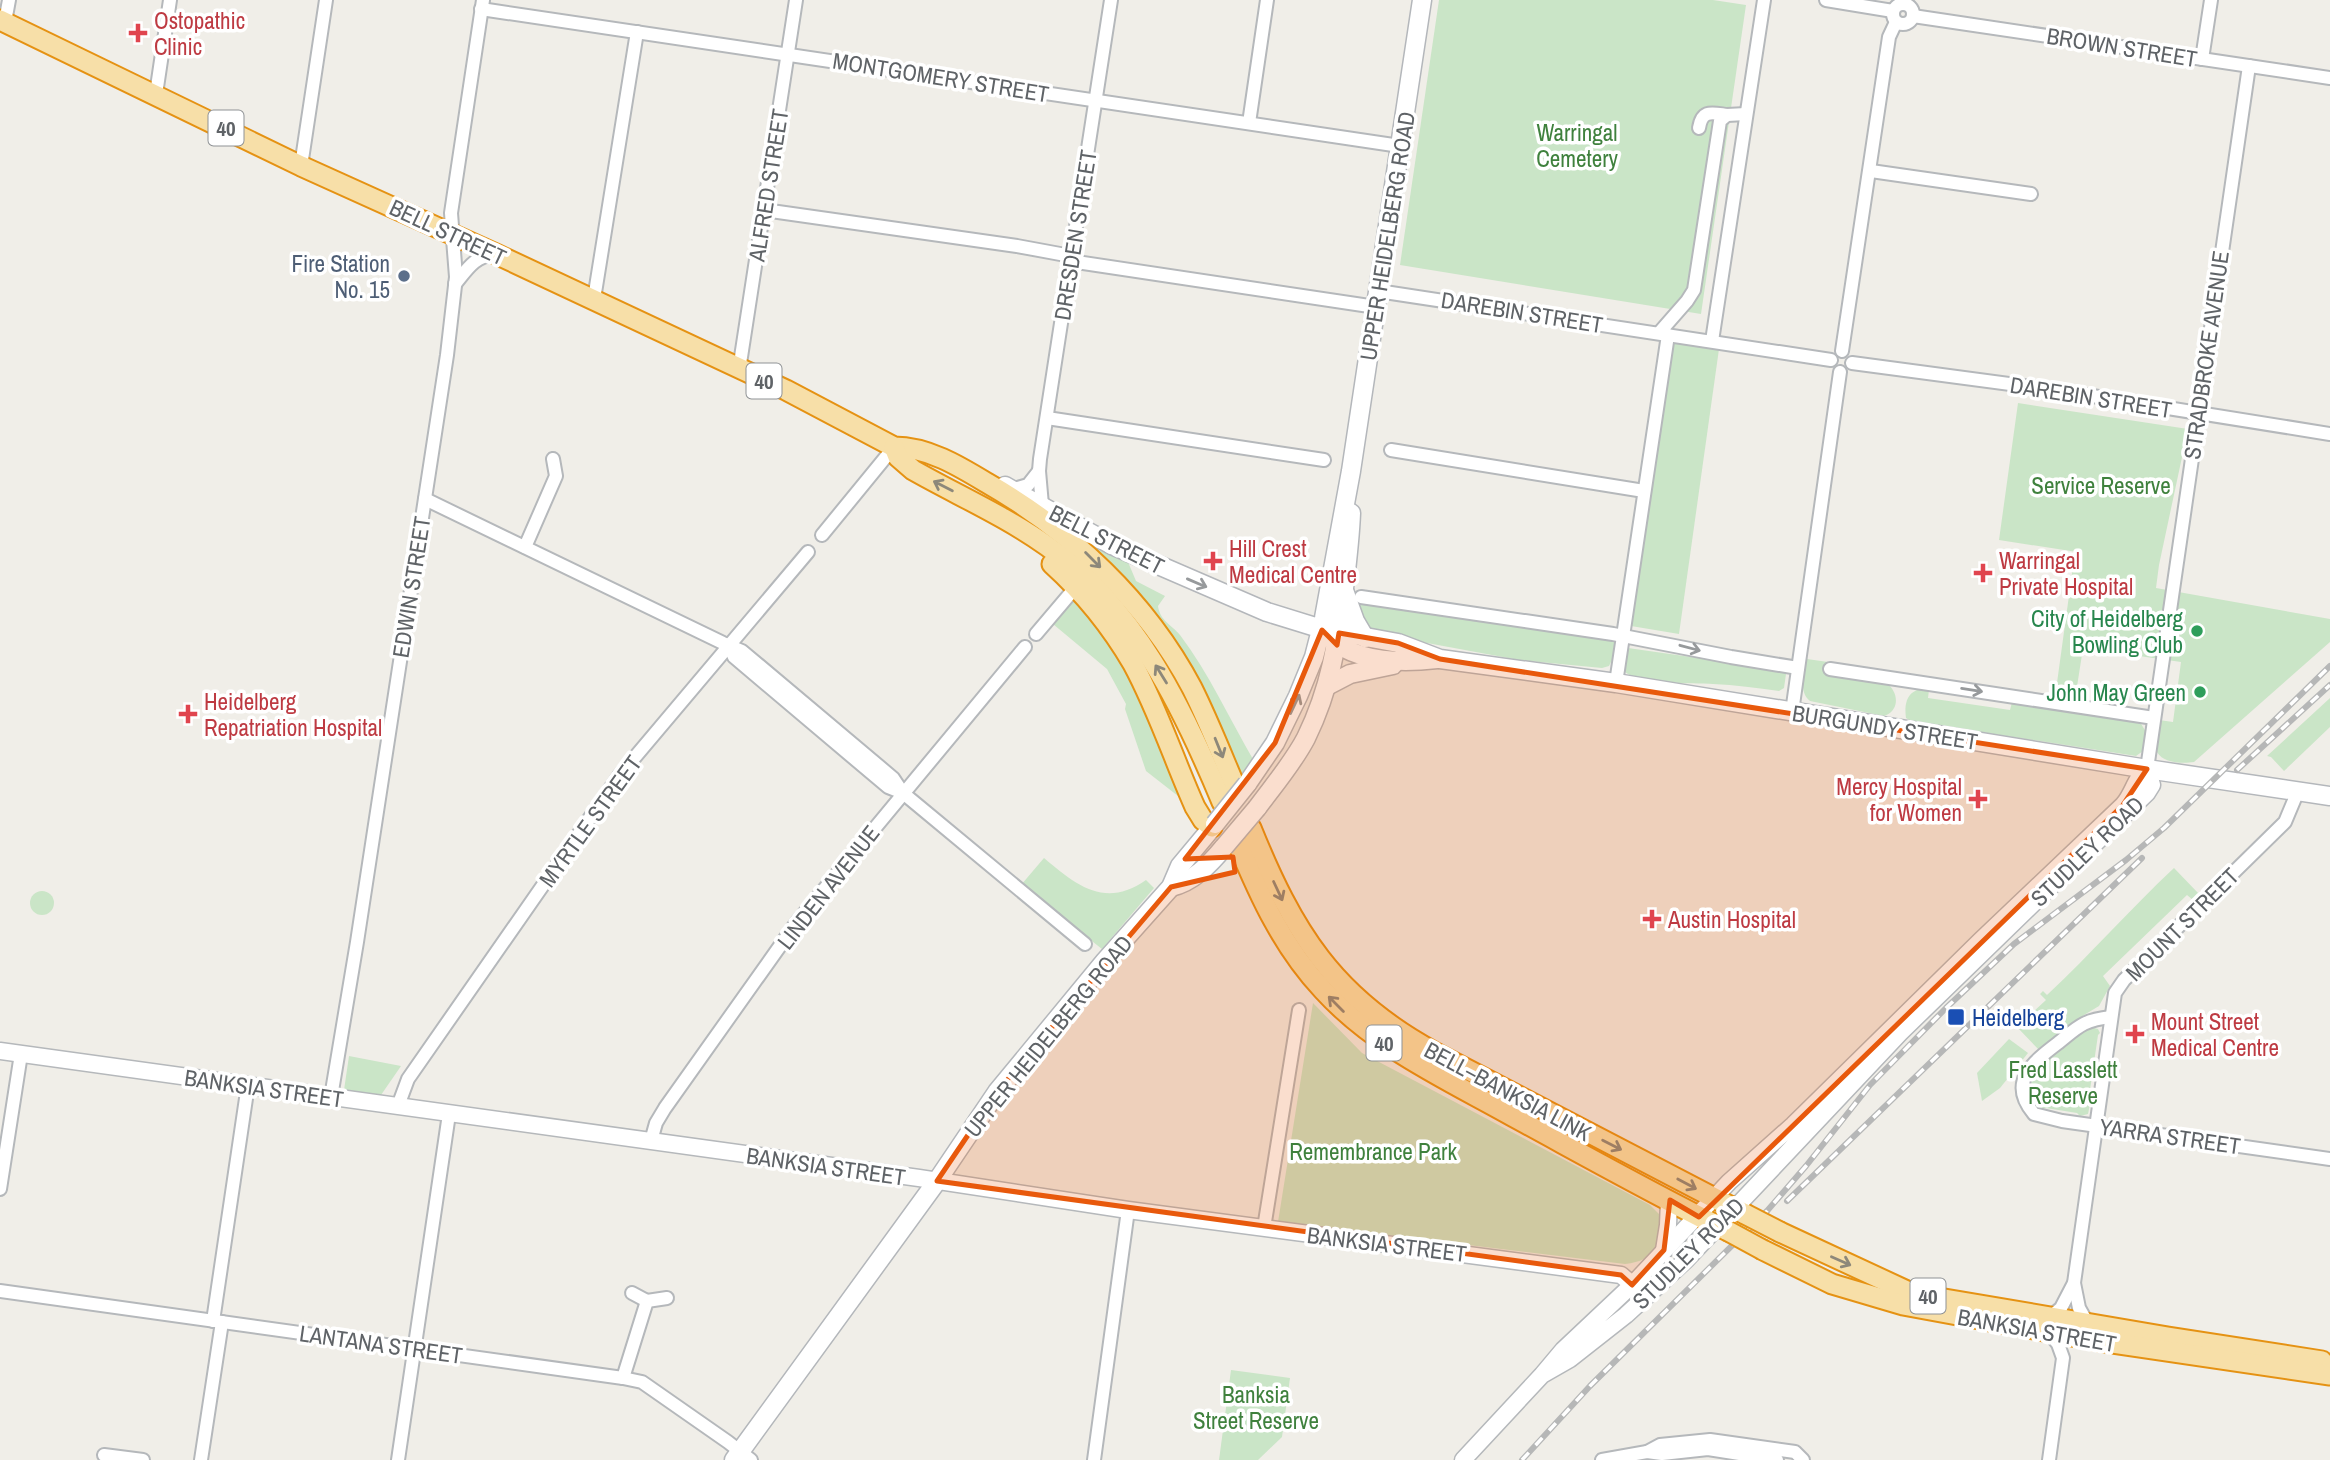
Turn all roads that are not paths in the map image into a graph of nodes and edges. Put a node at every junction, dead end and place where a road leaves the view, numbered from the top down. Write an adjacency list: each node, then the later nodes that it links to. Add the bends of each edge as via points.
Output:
1 (9, 0): 14 (street)
2 (170, 0): 20 (street)
3 (326, 0): 29 (street)
4 (796, 0): 16 (street, ALFRED STREET)
5 (1111, 0): 21 (street, DRESDEN STREET)
6 (1267, 0): 26 (street)
7 (1422, 0): 28 (main road, UPPER HEIDELBERG ROAD)
8 (1764, 0): 24 (street)
9 (1826, 0): 13 (street)
10 (2211, 0): 17 (street)
11 (482, 4): 15 (street, MONTGOMERY STREET); 33 (street, EDWIN STREET, via 451,213)
12 (1911, 7): 13 (street, via 1910,21 1905,24); 17 (street, BROWN STREET)
13 (1895, 16): 30 (street)
14 (2, 21): 20 (highway, BELL STREET / 40)
15 (637, 32): 16 (street, MONTGOMERY STREET); 37 (street)
16 (788, 54): 21 (street, MONTGOMERY STREET); 32 (street, ALFRED STREET)
17 (2202, 59): 18 (street, BROWN STREET)
18 (2249, 66): 19 (street, BROWN STREET); 46 (street, STRADBROKE AVENUE)
19 (2330, 78)
20 (156, 94): 29 (highway, BELL STREET / 40)
21 (1097, 101): 26 (street, MONTGOMERY STREET); 35 (street, DRESDEN STREET)
22 (1694, 107): 23 (street)
23 (1711, 113): 25 (street); 27 (street, via 1701,118)
24 (1746, 114): 25 (street); 40 (street)
25 (1727, 115): 39 (street, via 1720,121 1694,290)
26 (1249, 123): 28 (street, MONTGOMERY STREET)
27 (1699, 128)
28 (1400, 146): 38 (main road, UPPER HEIDELBERG ROAD)
29 (301, 166): 33 (highway, BELL STREET / 40)
30 (1871, 171): 31 (street); 41 (street)
31 (2031, 194)
32 (764, 210): 35 (street, DAREBIN STREET, via 1017,246); 44 (street, ALFRED STREET)
33 (454, 234): 34 (highway, BELL STREET / 40); 36 (street, EDWIN STREET)
34 (498, 255): 36 (street, via 473,262); 37 (highway, BELL STREET / 40)
35 (1071, 259): 38 (street, DAREBIN STREET); 47 (street, DRESDEN STREET)
36 (455, 284): 58 (street, EDWIN STREET)
37 (594, 299): 44 (highway, BELL STREET / 40)
38 (1377, 299): 39 (street, DAREBIN STREET); 54 (main road, UPPER HEIDELBERG ROAD)
39 (1663, 334): 40 (street, DAREBIN STREET); 57 (street)
40 (1712, 341): 42 (street, DAREBIN STREET)
41 (1842, 351): 42 (street); 43 (street, via 1851,356)
42 (1831, 360): 45 (street, via 1833,369)
43 (1852, 363): 45 (street); 46 (street, DAREBIN STREET)
44 (739, 370): 49 (highway, BELL STREET / 40)
45 (1840, 372): 77 (street)
46 (2197, 413): 48 (street, DAREBIN STREET); 82 (street, STRADBROKE AVENUE)
47 (1047, 418): 52 (street); 53 (street, DRESDEN STREET)
48 (2330, 434)
49 (894, 447): 55 (highway, BELL STREET / 40, via 925,451); 60 (highway, BELL STREET / 40, one-way to 49, via 913,470); 61 (street)
50 (1391, 450): 57 (street)
51 (553, 460): 62 (street, via 555,476)
52 (1324, 460)
53 (1038, 471): 56 (street, via 1028,485); 59 (street, DRESDEN STREET)
54 (1351, 471): 65 (main road, UPPER HEIDELBERG ROAD); 67 (main road, UPPER HEIDELBERG ROAD)
55 (979, 477): 56 (main road, BELL STREET); 84 (highway, 40, one-way to 84, via 1068,538 1130,599 1191,686)
56 (1014, 489): 59 (main road, BELL STREET)
57 (1644, 491): 71 (street)
58 (425, 499): 62 (street); 100 (street, EDWIN STREET)
59 (1041, 505): 68 (main road, BELL STREET, one-way to 68, via 1112,545)
60 (1000, 517): 64 (highway); 88 (highway, 40, one-way to 60, via 1180,706 1119,614 1063,557)
61 (822, 535)
62 (525, 547): 73 (street)
63 (808, 552): 73 (street, MYRTLE STREET)
64 (1075, 588): 69 (street); 89 (highway, via 1133,664 1195,807 1203,820)
65 (1343, 590): 70 (main road, UPPER HEIDELBERG ROAD); 72 (main road)
66 (1361, 597): 71 (street, BURGUNDY STREET)
67 (1327, 603): 68 (main road, via 1312,612); 70 (main road, UPPER HEIDELBERG ROAD)
68 (1283, 617): 70 (main road, BELL STREET)
69 (1036, 634)
70 (1330, 634): 72 (main road, BURGUNDY STREET); 76 (main road, BURGUNDY STREET, via 1358,655); 80 (main road, UPPER HEIDELBERG ROAD); 84 (main road, UPPER HEIDELBERG ROAD, one-way to 70, via 1275,743)
71 (1622, 637): 77 (street, BURGUNDY STREET, one-way to 77); 79 (street)
72 (1365, 638): 75 (main road, BURGUNDY STREET, via 1398,643)
73 (729, 646): 86 (street, via 734,657 888,787); 101 (street, MYRTLE STREET, via 619,776 408,1079)
74 (1025, 647): 86 (street, LINDEN AVENUE)
75 (1440, 659): 76 (main road, BURGUNDY STREET); 79 (main road, BURGUNDY STREET)
76 (1413, 662): 80 (main road, via 1354,673)
77 (1798, 668): 81 (street)
78 (1830, 668): 82 (street, one-way to 82)
79 (1616, 683): 81 (main road, BURGUNDY STREET)
80 (1327, 686): 90 (main road, UPPER HEIDELBERG ROAD, bridge, via 1301,747)
81 (1792, 712): 83 (main road, BURGUNDY STREET)
82 (2154, 718): 83 (street, STRADBROKE AVENUE)
83 (2147, 769): 85 (main road, BURGUNDY STREET); 105 (street, STUDLEY ROAD, via 2123,805 1981,940); 105 (street, STUDLEY ROAD, via 2152,785 2145,796 1900,1033 1789,1149)
84 (1241, 785): 89 (main road, UPPER HEIDELBERG ROAD, bridge)
85 (2298, 791): 87 (main road, BURGUNDY STREET); 96 (street, MOUNT STREET, via 2286,822 2124,980 2114,995)
86 (903, 793): 94 (street); 104 (street, LINDEN AVENUE, via 797,922 665,1108)
87 (2330, 796)
88 (1222, 802)
89 (1214, 826): 90 (main road); 91 (main road, UPPER HEIDELBERG ROAD)
90 (1239, 836): 92 (main road, UPPER HEIDELBERG ROAD); 109 (highway, BELL–BANKSIA LINK / 40, one-way to 90, via 1422,1066 1356,1023 1321,989 1287,944 1267,911); 110 (highway, BELL–BANKSIA LINK / 40, one-way to 110, via 1306,942 1370,1011 1434,1052)
91 (1185, 859): 92 (main road, via 1201,859); 93 (main road, UPPER HEIDELBERG ROAD)
92 (1208, 865): 93 (main road, UPPER HEIDELBERG ROAD, via 1184,884)
93 (1171, 887): 107 (main road, UPPER HEIDELBERG ROAD, via 997,1091)
94 (1085, 944)
95 (1299, 1010): 113 (street)
96 (2111, 1017): 103 (street, MOUNT STREET); 103 (street, YARRA STREET, via 2082,1024 2028,1069 2023,1090 2031,1111 2044,1118)
97 (0, 1051): 98 (street, BANKSIA STREET)
98 (21, 1054): 99 (street, BANKSIA STREET); 108 (street)
99 (248, 1085): 100 (street, BANKSIA STREET); 122 (street)
100 (331, 1097): 101 (street, BANKSIA STREET)
101 (398, 1106): 102 (street, BANKSIA STREET)
102 (449, 1114): 104 (street, BANKSIA STREET); 125 (street)
103 (2096, 1126): 106 (street, YARRA STREET); 116 (street, MOUNT STREET)
104 (651, 1141): 107 (street, BANKSIA STREET)
105 (1769, 1159): 110 (street, STUDLEY ROAD, via 1729,1182)
106 (2330, 1159)
107 (937, 1181): 111 (street, BANKSIA STREET); 132 (main road, UPPER HEIDELBERG ROAD)
108 (0, 1189)
109 (1669, 1201): 112 (highway, BELL–BANKSIA LINK / 40); 115 (street)
110 (1729, 1206): 112 (street, STUDLEY ROAD); 114 (street, STUDLEY ROAD); 123 (highway, BANKSIA STREET / 40, one-way to 123, bridge, via 1907,1291)
111 (1128, 1210): 113 (street, BANKSIA STREET); 136 (street)
112 (1699, 1217): 114 (highway, BELL–BANKSIA LINK / 40); 115 (street, STUDLEY ROAD)
113 (1264, 1228): 117 (street, BANKSIA STREET, via 1621,1275)
114 (1723, 1229): 117 (street, STUDLEY ROAD); 123 (highway, BANKSIA STREET / 40, bridge, via 1822,1280 1886,1301)
115 (1664, 1250): 117 (street, STUDLEY ROAD)
116 (2074, 1283): 123 (street, MOUNT STREET); 124 (street, MOUNT STREET)
117 (1639, 1290): 137 (street, STUDLEY ROAD, via 1563,1350)
118 (0, 1291): 122 (street, LANTANA STREET)
119 (632, 1293): 121 (street)
120 (667, 1298): 121 (street)
121 (647, 1301): 129 (street)
122 (217, 1321): 125 (street, LANTANA STREET); 134 (street)
123 (2049, 1325): 124 (highway, BANKSIA STREET / 40); 126 (street)
124 (2086, 1332): 126 (street); 127 (highway, BANKSIA STREET / 40); 128 (highway, BANKSIA STREET / 40)
125 (415, 1349): 129 (street, LANTANA STREET); 135 (street)
126 (2063, 1358): 141 (street)
127 (2330, 1362)
128 (2330, 1375)
129 (623, 1377): 132 (street, LANTANA STREET, via 642,1382)
130 (1647, 1452): 138 (street); 139 (street, via 1708,1450); 140 (street, via 1660,1445 1710,1440 1795,1452)
131 (104, 1455): 133 (street)
132 (742, 1457)
133 (143, 1460)
134 (201, 1460)
135 (398, 1460)
136 (1094, 1460)
137 (1463, 1460)
138 (1602, 1460)
139 (1777, 1460)
140 (1804, 1460)
141 (2049, 1460)

